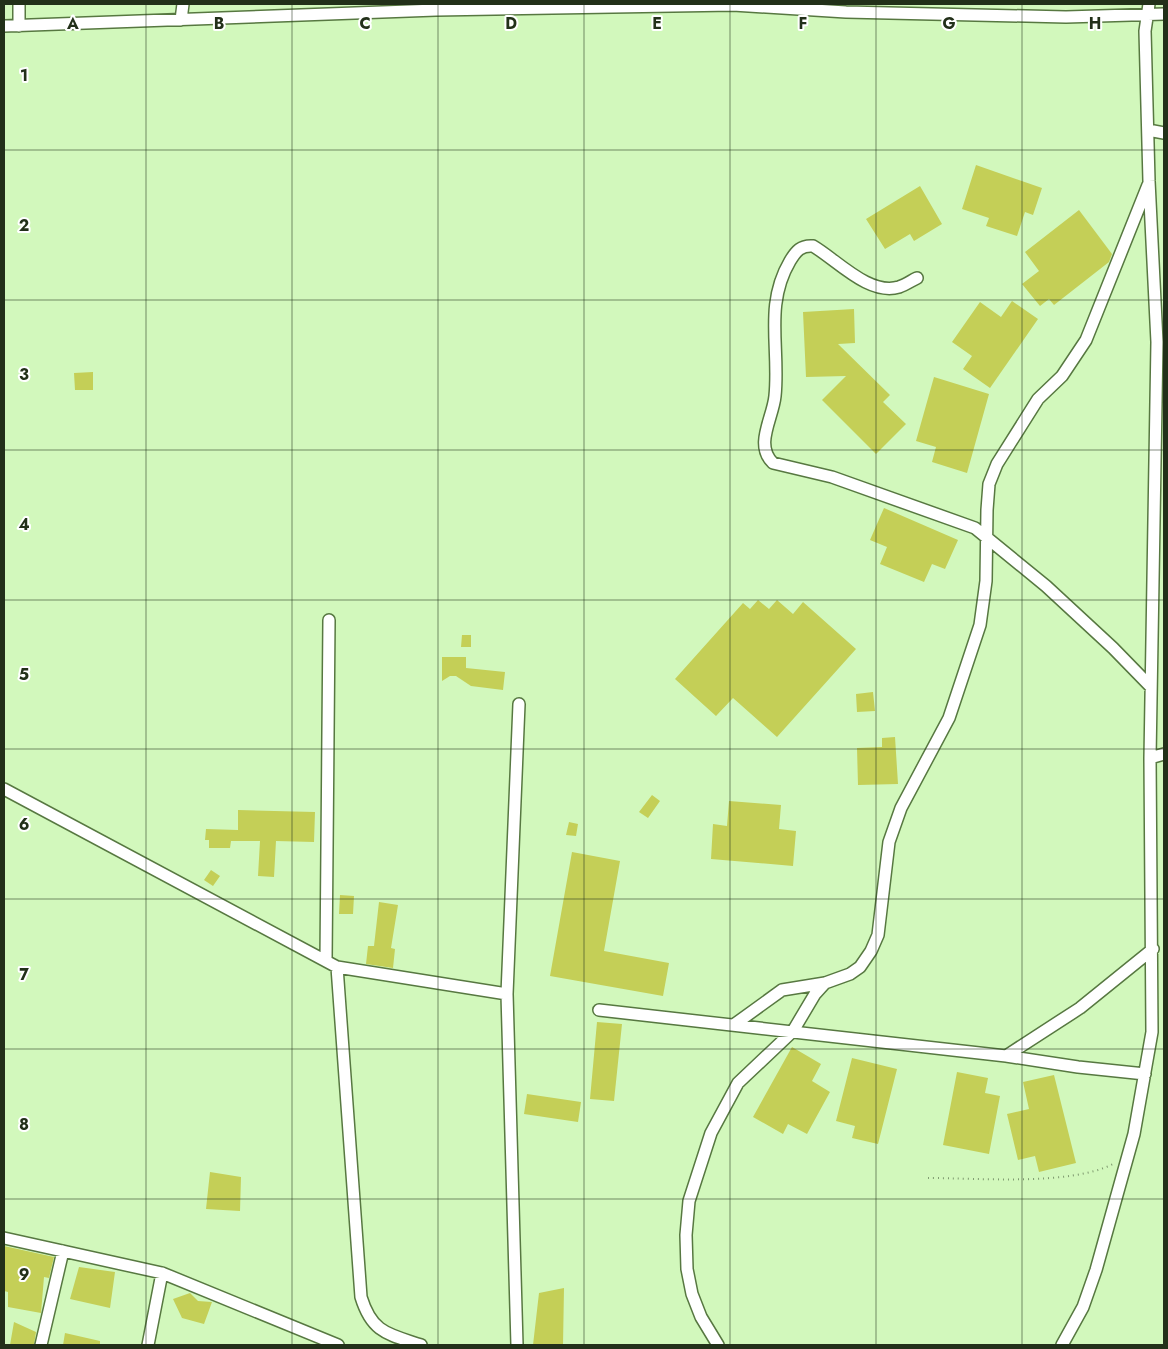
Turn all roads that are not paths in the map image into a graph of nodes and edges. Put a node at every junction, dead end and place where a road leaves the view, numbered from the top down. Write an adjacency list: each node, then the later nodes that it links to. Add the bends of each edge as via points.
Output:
1 (19, 4): 10 (street)
2 (183, 4): 8 (street)
3 (593, 5): 4 (street); 5 (street)
4 (437, 7): 8 (street)
5 (846, 8): 6 (street, via 1066,17)
6 (1149, 9): 7 (street); 11 (street, via 1145,31)
7 (1164, 14)
8 (181, 20): 10 (street)
9 (4, 26): 10 (street)
10 (19, 26)
11 (1148, 130): 12 (street); 13 (street)
12 (1164, 133)
13 (1149, 181): 15 (street); 16 (street, via 1086,340 1062,376 1038,399 997,464 989,484)
14 (917, 278): 16 (street, via 898,287 882,287 863,280 814,246 806,245 795,253 777,289 775,403 763,448 773,464 832,477 968,524)
15 (1160, 343): 18 (street)
16 (988, 540): 18 (street, via 1046,586); 26 (street, via 980,625 949,718 901,808 889,842 878,935 860,967 842,978)
17 (329, 620): 24 (street)
18 (1151, 687): 21 (street)
19 (520, 704): 27 (street)
20 (1164, 754): 21 (street)
21 (1150, 758): 23 (street)
22 (4, 789): 24 (street)
23 (1153, 949): 31 (street, via 1080,1008); 32 (street, via 1152,1032)
24 (326, 961): 25 (street)
25 (337, 967): 27 (street); 39 (street, via 361,1297 366,1312 382,1332)
26 (825, 982): 29 (street, via 782,990); 30 (street)
27 (507, 994): 40 (street)
28 (599, 1010): 29 (street)
29 (735, 1024): 30 (street)
30 (793, 1031): 31 (street); 41 (street, via 738,1083 711,1133 689,1201 687,1269 692,1294)
31 (1006, 1056): 32 (street)
32 (1145, 1074): 42 (street, via 1128,1155 1096,1270 1083,1307)
33 (4, 1238): 34 (street)
34 (63, 1251): 35 (street); 36 (street)
35 (162, 1273): 37 (street); 38 (street)
36 (41, 1345)
37 (148, 1345)
38 (338, 1345)
39 (421, 1345)
40 (517, 1345)
41 (718, 1345)
42 (1062, 1345)

